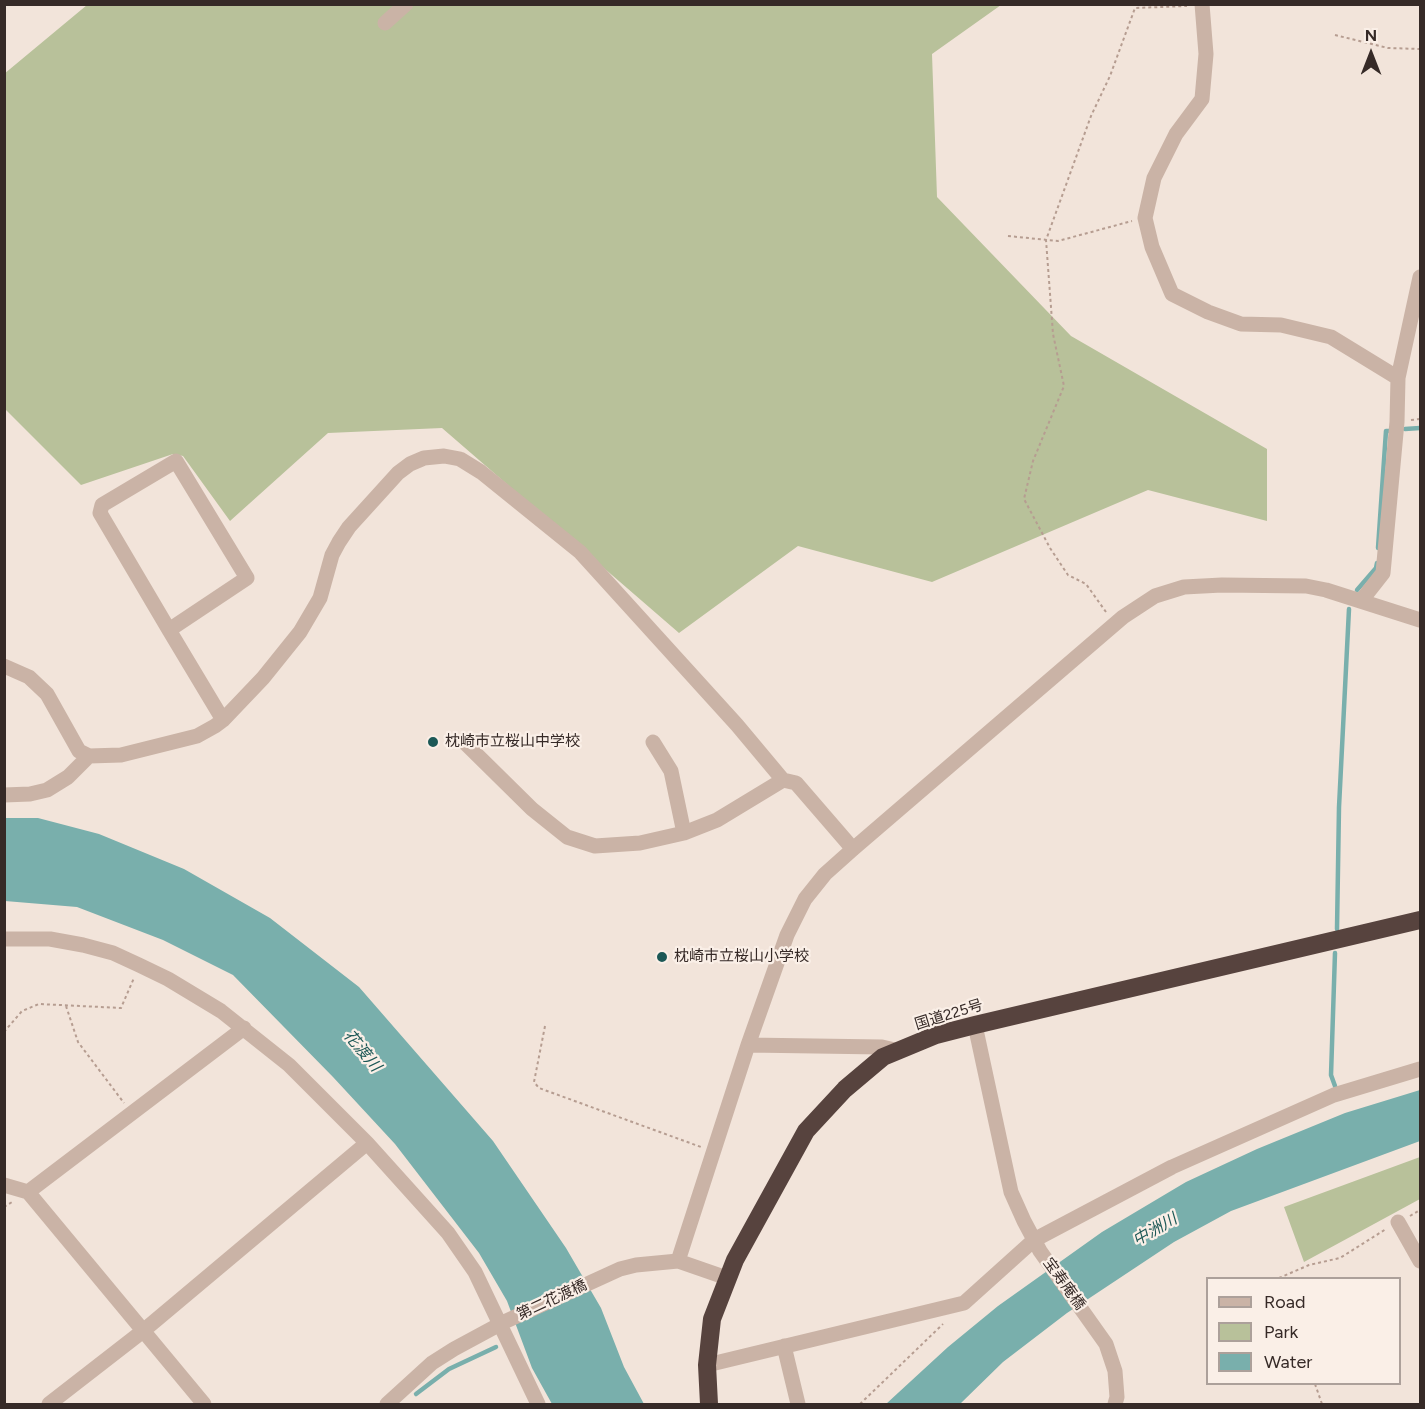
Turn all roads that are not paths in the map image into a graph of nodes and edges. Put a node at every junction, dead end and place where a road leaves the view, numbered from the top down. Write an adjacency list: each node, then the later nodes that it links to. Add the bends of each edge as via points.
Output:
1 (406, 4): 3 (street)
2 (1202, 5): 5 (street, via 1206,54 1202,99 1176,134 1154,178 1145,218 1152,247 1172,294 1241,324 1281,325 1331,337)
3 (385, 22)
4 (1420, 277): 5 (street)
5 (1398, 378): 6 (street, via 1383,573)
6 (1361, 601): 7 (street); 17 (street, via 1306,586 1184,587 1155,596 1115,625)
7 (1420, 620)
8 (169, 630): 8 (street, via 100,513 102,505 176,461 247,578); 10 (street)
9 (4, 666): 13 (street, via 29,677 46,694 79,751)
10 (223, 720): 13 (street, via 197,736 121,755); 14 (street, via 306,624 320,598 332,555 349,528 404,468 424,458 444,456 460,459 481,472 580,552)
11 (463, 741): 16 (street, via 532,809 567,837 588,845 613,846)
12 (653, 742): 16 (street, via 670,771)
13 (89, 756): 15 (street, via 68,777 46,790)
14 (783, 780): 16 (street, via 717,820); 17 (street, via 796,783)
15 (4, 795)
16 (684, 833)
17 (853, 849): 22 (street, via 805,899 787,935)
18 (1420, 920): 20 (highway, 国道225号)
19 (4, 939): 21 (street, via 50,939 112,953 195,994)
20 (975, 1025): 23 (highway, 国道225号); 29 (street, 宝寿庵橋, via 1011,1192)
21 (244, 1028): 25 (street, via 289,1065); 27 (street)
22 (748, 1045): 23 (street); 30 (street)
23 (899, 1050): 32 (highway, 国道225号, via 884,1057 845,1089 806,1131)
24 (1420, 1069): 29 (street, via 1334,1095 1172,1167)
25 (367, 1143): 33 (street, via 448,1233); 34 (street)
26 (4, 1185): 27 (street)
27 (28, 1192): 34 (street)
28 (1398, 1222): 31 (street)
29 (1037, 1245): 35 (street, via 964,1303); 43 (street, 宝寿庵橋, via 1106,1344 1115,1371)
30 (678, 1261): 32 (street); 33 (street, 第二花渡橋, via 636,1265 603,1276)
31 (1420, 1261)
32 (727, 1278): 36 (highway, 国道225号, via 712,1319)
33 (503, 1323): 37 (street, 第二花渡橋, via 439,1358); 40 (street)
34 (143, 1331): 38 (street); 39 (street)
35 (784, 1346): 36 (street); 42 (street)
36 (706, 1365): 41 (highway, 国道225号)
37 (395, 1402)
38 (49, 1404)
39 (204, 1404)
40 (538, 1404)
41 (709, 1404)
42 (798, 1404)
43 (1115, 1404)

